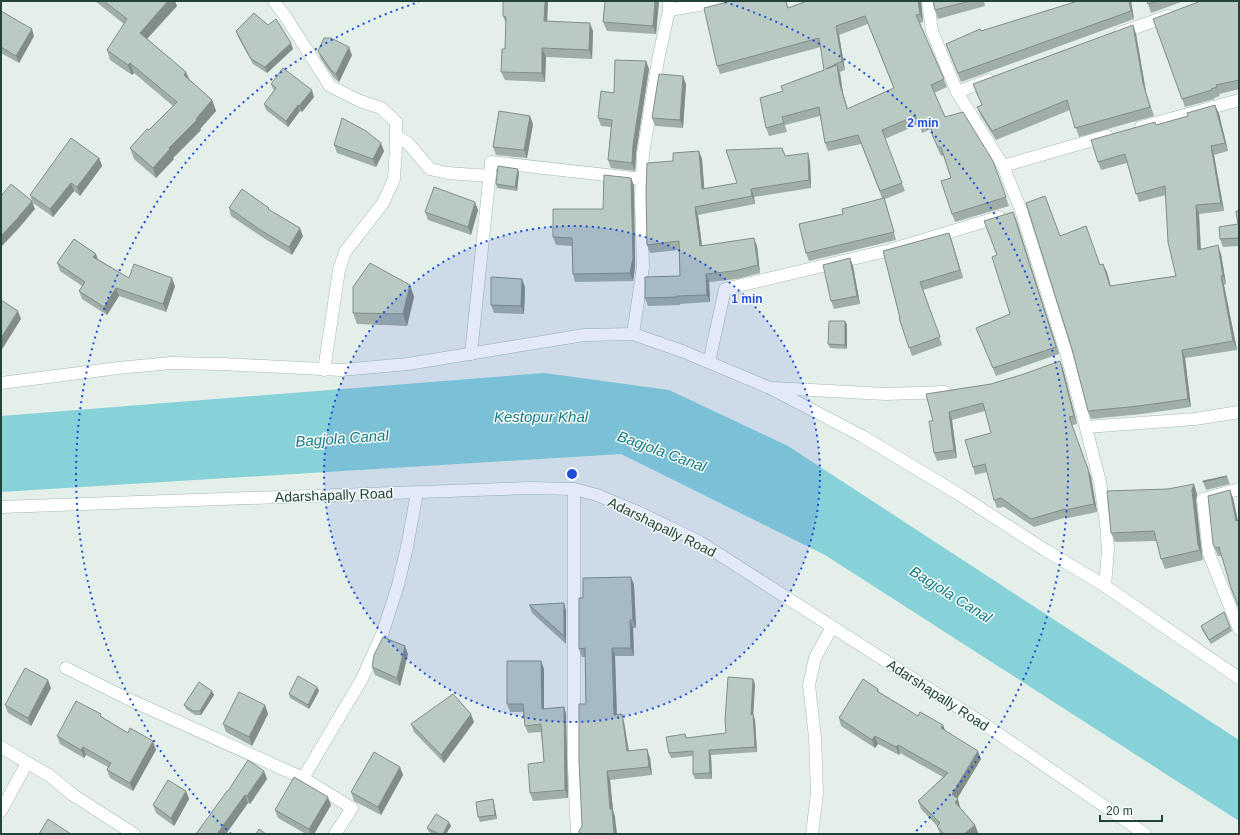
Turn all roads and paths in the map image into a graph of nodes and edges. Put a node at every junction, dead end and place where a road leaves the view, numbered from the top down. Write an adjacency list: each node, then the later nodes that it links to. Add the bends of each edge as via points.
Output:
1 (274, 1): 10 (street, via 330,86 360,102 381,108 396,122)
2 (723, 1): 4 (street)
3 (928, 1): 8 (street, via 932,31)
4 (669, 6): 13 (street, via 652,98)
5 (1182, 11): 6 (street)
6 (1107, 38)
7 (1002, 76): 8 (street)
8 (957, 92): 11 (street)
9 (1239, 100): 11 (street)
10 (396, 136): 12 (street, via 408,143 430,169 447,174); 20 (street, via 394,179 383,203 345,252 339,270)
11 (1003, 166): 14 (street)
12 (490, 176): 13 (street, via 491,162); 16 (street)
13 (642, 179): 15 (street, via 643,267)
14 (1021, 210): 17 (street); 18 (street, via 890,250 725,290)
15 (634, 334): 16 (street, via 584,335); 18 (street)
16 (471, 354): 20 (street, via 408,364)
17 (1068, 359): 19 (street); 25 (street)
18 (709, 362): 22 (street)
19 (1054, 364)
20 (324, 370): 21 (street, via 171,363)
21 (1, 383)
22 (770, 388): 23 (street, via 886,394 937,394); 30 (street, via 862,436)
23 (959, 390)
24 (1239, 412): 25 (street, via 1195,419)
25 (1086, 427): 30 (street, via 1100,482 1106,523 1108,550)
26 (574, 489): 28 (street, Adarshapally Road, via 531,488); 31 (street, Adarshapally Road, via 597,495 640,513 700,542); 41 (street, via 574,768)
27 (1239, 489): 32 (street, via 1203,499 1209,554)
28 (417, 493): 29 (street, Adarshapally Road); 37 (street, via 398,585 383,632 362,679)
29 (1, 507)
30 (1105, 586): 34 (street)
31 (832, 627): 42 (street, via 814,658 809,685 815,737 817,794); 43 (street, Adarshapally Road, via 988,726)
32 (1239, 628)
33 (66, 668): 37 (street, via 128,699)
34 (1239, 678)
35 (1, 747): 36 (street)
36 (27, 763): 38 (street); 39 (street)
37 (303, 778): 40 (street, via 352,808)
38 (1, 811)
39 (134, 834)
40 (335, 834)
41 (577, 834)
42 (812, 834)
43 (1145, 834)

